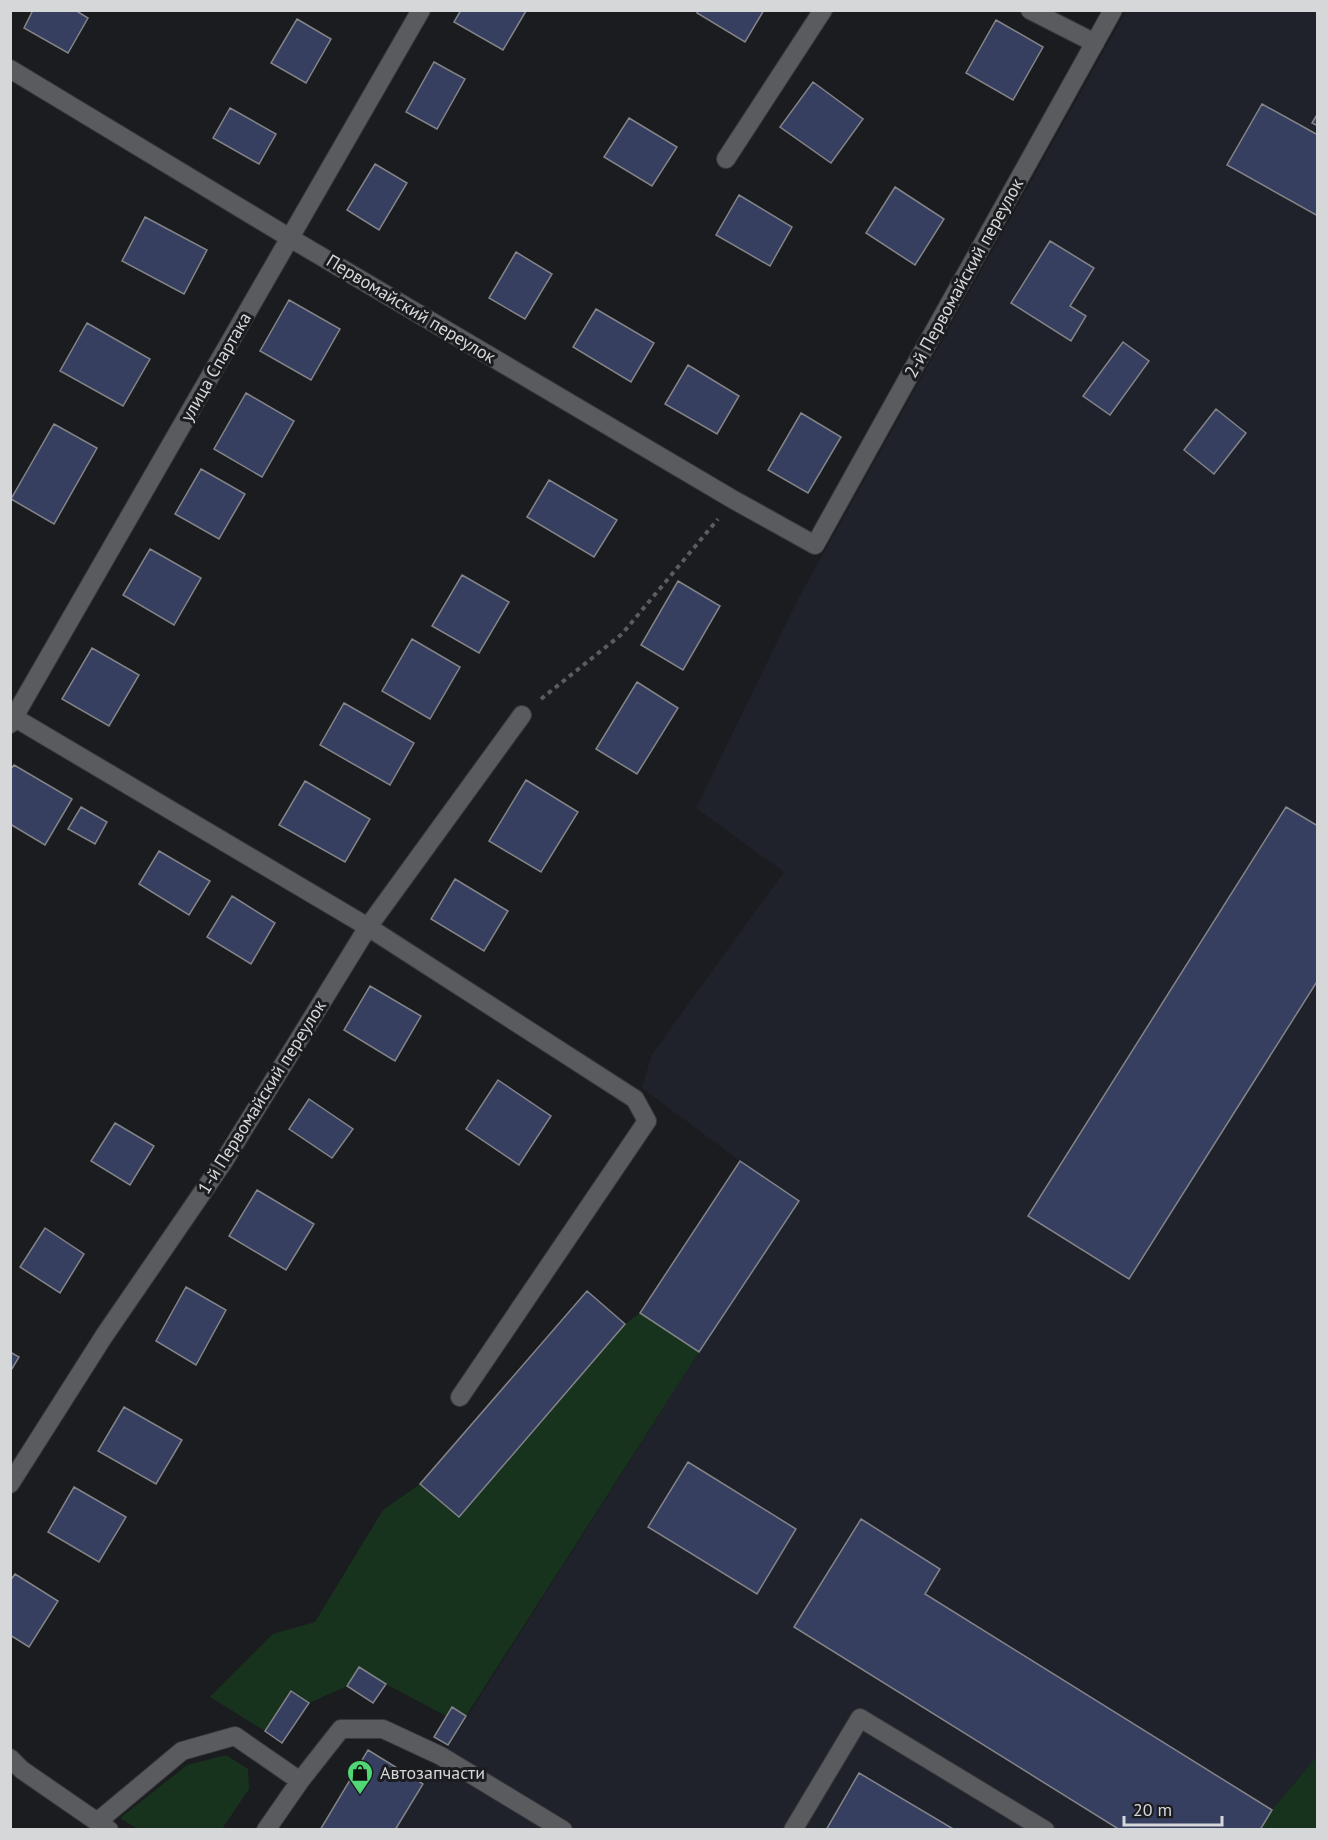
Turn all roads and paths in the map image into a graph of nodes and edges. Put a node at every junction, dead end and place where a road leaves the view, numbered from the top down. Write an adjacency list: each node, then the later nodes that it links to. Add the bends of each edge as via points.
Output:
1 (421, 10): 8 (street, улица Спартака)
2 (823, 10): 7 (street)
3 (1030, 10): 5 (street)
4 (1113, 10): 5 (street, 2-й Первомайский переулок)
5 (1095, 43): 10 (street, 2-й Первомайский переулок)
6 (10, 69): 8 (street, Первомайский переулок)
7 (726, 159)
8 (290, 238): 9 (street, Первомайский переулок); 12 (street, улица Спартака)
9 (734, 500): 10 (street, Первомайский переулок); 11 (path, via 622,634)
10 (815, 545)
11 (522, 715): 13 (street, 1-й Первомайский переулок)
12 (12, 719): 13 (street)
13 (369, 927): 14 (street, via 635,1099 647,1121); 15 (street, 1-й Первомайский переулок, via 224,1161 104,1336)
14 (460, 1397)
15 (10, 1484)
16 (10, 1758): 18 (street)
17 (300, 1781): 18 (street, via 235,1736 183,1751); 19 (street); 20 (street, via 341,1729 383,1729 441,1755)
18 (103, 1826)
19 (266, 1830)
20 (563, 1830)
21 (793, 1830): 22 (street, via 860,1718)
22 (1045, 1830)

